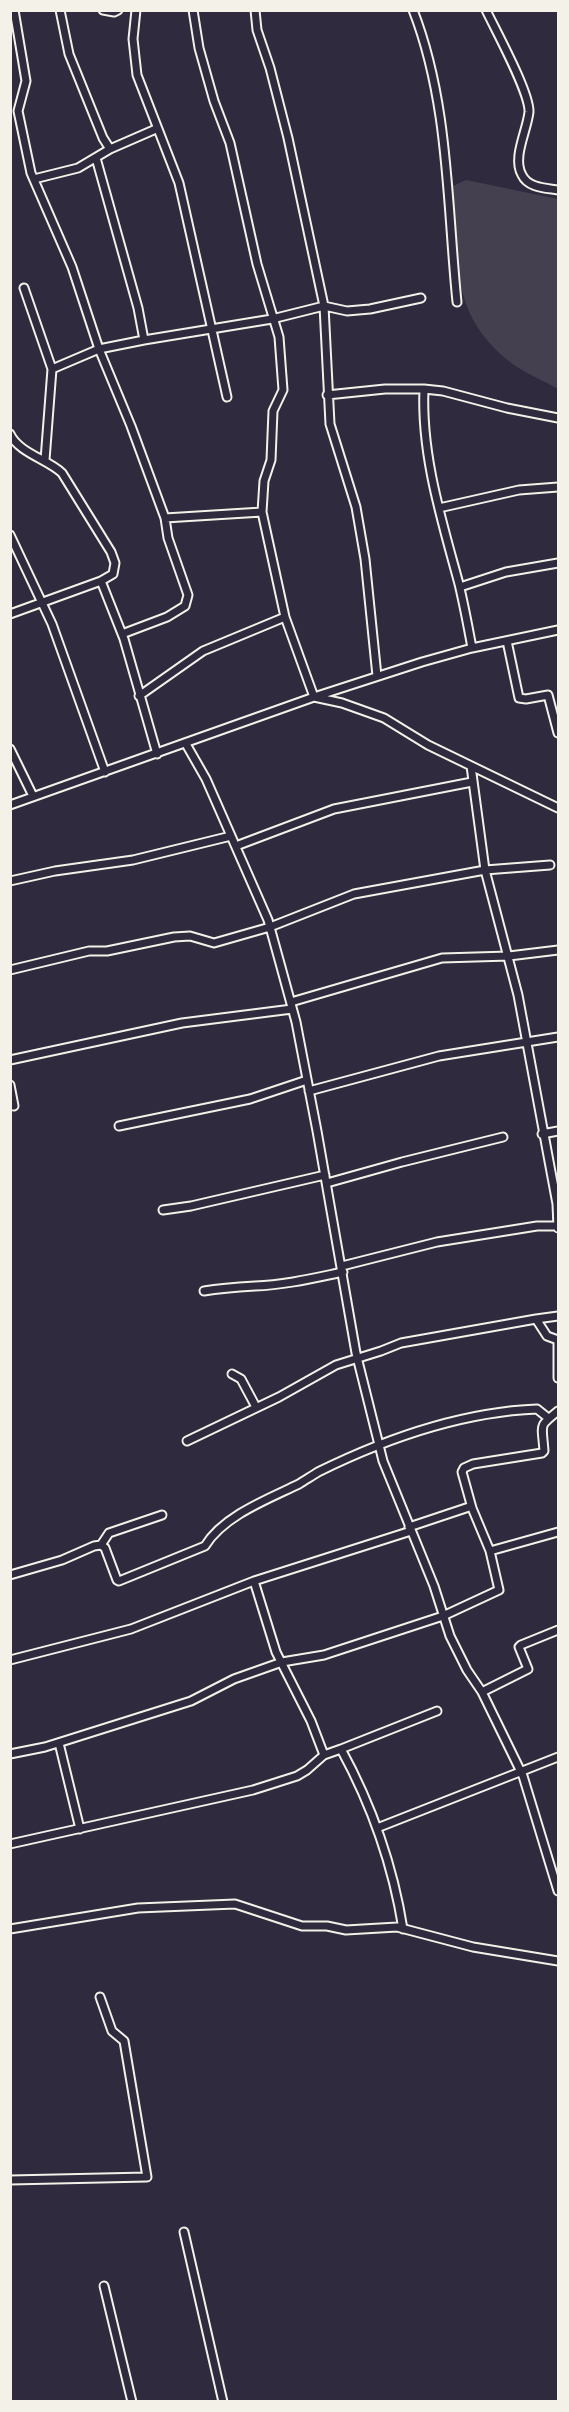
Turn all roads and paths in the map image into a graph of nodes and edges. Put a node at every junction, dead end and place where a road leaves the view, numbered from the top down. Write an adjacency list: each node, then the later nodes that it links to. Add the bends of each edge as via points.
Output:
1 (14, 10): 13 (street, via 26,81 18,111)
2 (60, 10): 11 (street, via 69,54)
3 (103, 10): 9 (street)
4 (136, 10): 10 (street, via 137,75)
5 (193, 10): 19 (street)
6 (255, 10): 18 (street, via 257,30 288,138)
7 (413, 10): 17 (street, via 436,96)
8 (486, 10): 14 (street, via 529,110 520,173 534,186)
9 (115, 11)
10 (156, 129): 11 (street); 20 (street, via 178,183)
11 (110, 149): 12 (street)
12 (96, 158): 13 (street, via 78,168); 21 (street)
13 (34, 179): 22 (street, via 72,267)
14 (558, 190)
15 (24, 288): 23 (street)
16 (422, 298): 18 (street, via 347,311)
17 (458, 302)
18 (324, 306): 19 (street); 25 (street)
19 (272, 319): 20 (street); 32 (street, via 280,345 283,390 273,411 271,460 264,481)
20 (210, 328): 21 (street); 26 (street)
21 (144, 340): 22 (street)
22 (99, 349): 23 (street); 33 (street)
23 (52, 369): 29 (street)
24 (424, 389): 25 (street); 27 (street); 31 (street, via 423,420)
25 (327, 394): 45 (street, via 330,424 356,507)
26 (227, 397)
27 (558, 418)
28 (10, 434): 29 (street, via 18,446)
29 (45, 460): 36 (street, via 62,472 111,552 115,563 112,574)
30 (558, 487): 31 (street, via 519,490)
31 (439, 508): 37 (street)
32 (262, 512): 33 (street); 40 (street)
33 (165, 518): 42 (street, via 168,538 187,588 184,606 167,617)
34 (10, 535): 38 (street)
35 (558, 563): 37 (street, via 506,573)
36 (101, 582): 38 (street); 42 (street)
37 (460, 588): 44 (street)
38 (42, 602): 39 (street); 53 (street)
39 (10, 614)
40 (285, 617): 46 (street, via 203,651); 47 (street)
41 (558, 630): 43 (street)
42 (122, 634): 46 (street)
43 (507, 641): 44 (street); 48 (street, via 519,698 548,695)
44 (472, 648): 45 (street)
45 (377, 676): 47 (street)
46 (139, 696): 51 (street)
47 (314, 697): 49 (street); 52 (street, via 384,718)
48 (558, 734)
49 (186, 744): 51 (street); 58 (street)
50 (10, 749): 55 (street)
51 (157, 754): 53 (street)
52 (471, 766): 54 (street); 57 (street)
53 (105, 772): 55 (street)
54 (472, 782): 59 (street, via 334,809); 61 (street)
55 (33, 796): 56 (street)
56 (10, 805)
57 (558, 808)
58 (231, 836): 59 (street); 62 (street, via 133,860)
59 (236, 846): 63 (street)
60 (550, 865): 61 (street)
61 (485, 870): 63 (street, via 354,894); 65 (street)
62 (10, 881)
63 (270, 927): 66 (street, via 214,942 174,937 89,951); 67 (street)
64 (558, 950): 65 (street)
65 (509, 956): 67 (street, via 442,958); 69 (street)
66 (10, 970)
67 (291, 1006): 70 (street, via 127,1033); 71 (street)
68 (558, 1037): 69 (street)
69 (527, 1041): 73 (street, via 439,1056); 77 (street)
70 (10, 1060)
71 (307, 1080): 73 (street); 75 (street, via 250,1099)
72 (10, 1085): 74 (street)
73 (309, 1091): 80 (street)
74 (14, 1106)
75 (119, 1126)
76 (558, 1131): 77 (street)
77 (542, 1134): 79 (street)
78 (503, 1137): 80 (street)
79 (555, 1168): 82 (street)
80 (326, 1179): 81 (street); 83 (street)
81 (163, 1210)
82 (558, 1227): 83 (street, via 537,1226 437,1242)
83 (342, 1269): 84 (street, via 295,1282); 88 (street)
84 (204, 1291)
85 (558, 1316): 86 (street)
86 (536, 1319): 87 (street, via 547,1336); 88 (street, via 434,1335)
87 (558, 1341): 90 (street)
88 (357, 1357): 91 (street); 95 (street)
89 (232, 1374): 91 (street, via 242,1379)
90 (558, 1378)
91 (256, 1407): 94 (street)
92 (558, 1411): 93 (street)
93 (547, 1417): 95 (street, via 537,1409 477,1416); 96 (street, via 542,1453 464,1468)
94 (187, 1441)
95 (380, 1447): 98 (street); 100 (street, via 266,1499 221,1527 205,1546 124,1580 117,1580)
96 (472, 1508): 98 (street); 101 (street)
97 (162, 1515): 100 (street, via 109,1533)
98 (410, 1529): 103 (street); 104 (street)
99 (558, 1532): 101 (street)
100 (101, 1545): 102 (street)
101 (490, 1551): 104 (street, via 499,1590)
102 (10, 1575)
103 (254, 1581): 106 (street, via 131,1629); 107 (street)
104 (443, 1616): 107 (street, via 324,1655); 108 (street, via 467,1670)
105 (558, 1630): 108 (street, via 521,1645 528,1669)
106 (10, 1660)
107 (282, 1662): 110 (street, via 234,1679 190,1701); 113 (street)
108 (482, 1692): 115 (street)
109 (437, 1711): 111 (street)
110 (59, 1743): 112 (street); 117 (street)
111 (341, 1749): 113 (street); 116 (street)
112 (10, 1754)
113 (324, 1755): 117 (street, via 307,1770 261,1787)
114 (558, 1757): 115 (street)
115 (520, 1770): 116 (street); 119 (street)
116 (376, 1828): 121 (street)
117 (80, 1829): 118 (street)
118 (10, 1844)
119 (558, 1891)
120 (10, 1929): 121 (street, via 138,1908 235,1904 302,1926)
121 (403, 1929): 122 (street, via 473,1947)
122 (558, 1961)
123 (100, 1996): 124 (street, via 112,2031 124,2041 147,2177)
124 (10, 2180)
125 (184, 2232): 128 (street)
126 (104, 2286): 127 (street)
127 (132, 2402)
128 (223, 2402)

